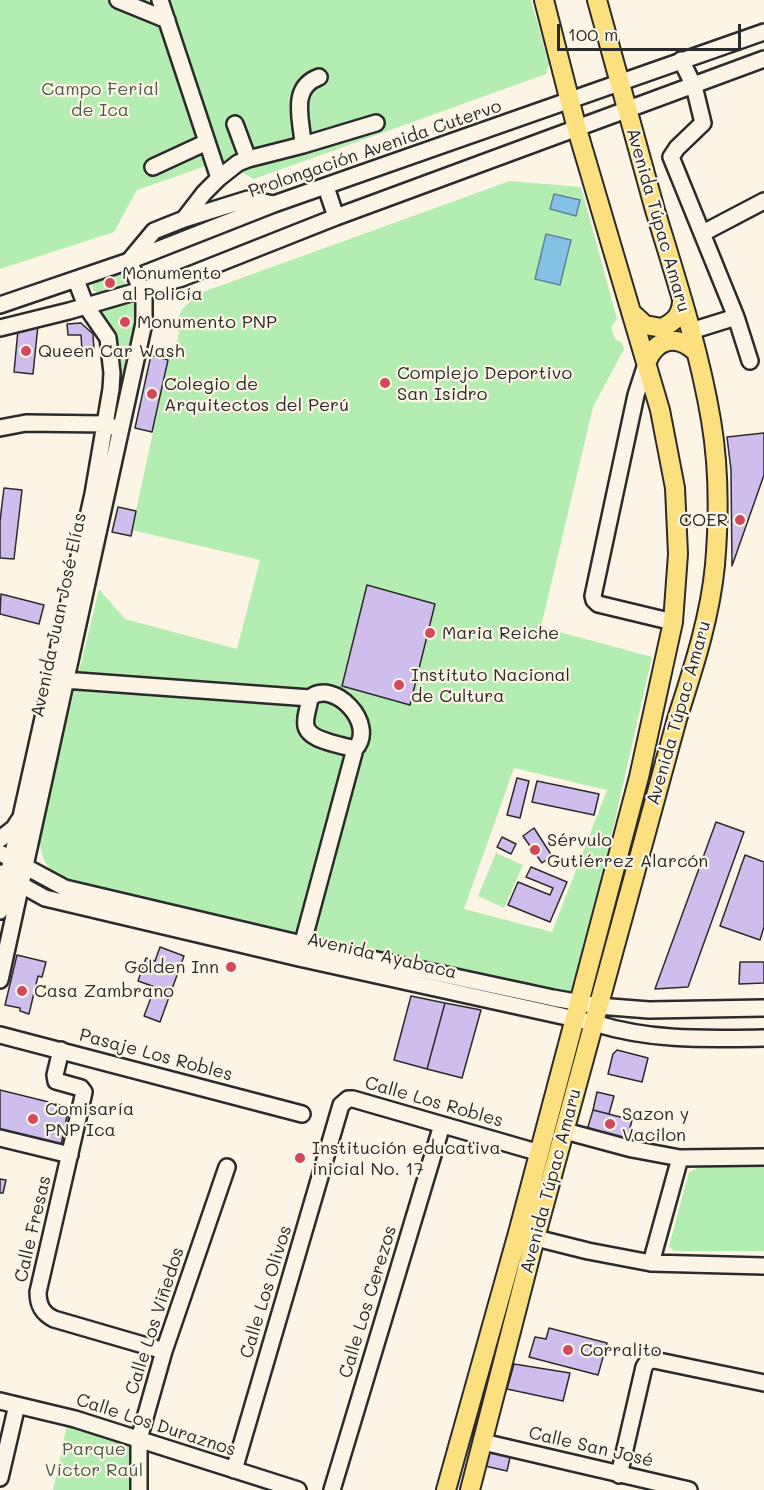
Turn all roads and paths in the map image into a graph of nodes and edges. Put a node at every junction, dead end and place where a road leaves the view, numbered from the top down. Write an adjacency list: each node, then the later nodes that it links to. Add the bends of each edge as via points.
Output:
1 (118, 0): 5 (street)
2 (160, 0): 5 (street)
3 (544, 0): 12 (main road, Avenida Túpac Amaru)
4 (597, 0): 10 (main road, Avenida Túpac Amaru)
5 (167, 20): 17 (street)
6 (764, 32): 8 (street, Prolongación Avenida Cutervo)
7 (764, 59): 11 (street)
8 (681, 60): 10 (street, Prolongación Avenida Cutervo); 11 (street)
9 (319, 77): 18 (street, via 309,81 299,100)
10 (620, 83): 12 (street, Prolongación Avenida Cutervo); 13 (main road, Avenida Túpac Amaru)
11 (694, 86): 13 (street); 27 (street, via 703,123 671,157)
12 (569, 101): 16 (main road, Avenida Túpac Amaru); 22 (street, Prolongación Avenida Cutervo)
13 (626, 110): 16 (street); 31 (main road, Avenida Túpac Amaru)
14 (375, 123): 18 (street)
15 (235, 124): 19 (street)
16 (577, 129): 25 (street); 34 (main road, Avenida Túpac Amaru)
17 (207, 142): 20 (street); 21 (street)
18 (303, 146): 19 (street)
19 (248, 159): 21 (street)
20 (153, 167)
21 (219, 178): 26 (street)
22 (326, 187): 24 (street, Prolongación Avenida Cutervo); 25 (street)
23 (764, 201): 27 (street)
24 (273, 204): 26 (street, via 248,199); 28 (street, Prolongación Avenida Cutervo)
25 (336, 218): 30 (street, via 182,278)
26 (184, 219): 28 (street, via 154,231)
27 (703, 233): 35 (street)
28 (129, 261): 29 (street, Prolongación Avenida Cutervo); 30 (street, Avenida Juan José Elías)
29 (76, 280): 32 (street, Prolongación Avenida Cutervo); 33 (street, Avenida Juan José Elías)
30 (142, 289): 33 (street); 43 (street, Avenida Juan José Elías, via 144,323)
31 (682, 302): 34 (main road, via 676,319 662,328 645,325); 37 (main road, Avenida Túpac Amaru)
32 (0, 305)
33 (86, 306): 36 (street); 41 (street, Avenida Juan José Elías, via 108,338 111,356)
34 (633, 313): 39 (main road, Avenida Túpac Amaru)
35 (736, 317): 37 (street); 40 (street)
36 (0, 328)
37 (691, 331): 38 (main road, Avenida Túpac Amaru)
38 (696, 352): 39 (main road, via 687,343 666,341 657,345); 49 (main road, Avenida Túpac Amaru, via 714,448 715,567 702,637)
39 (647, 361): 44 (main road, Avenida Túpac Amaru, via 675,488 678,554); 44 (street, via 636,395 593,596 598,604)
40 (750, 362)
41 (105, 424): 42 (street, via 26,423); 43 (street); 50 (street, Avenida Juan José Elías, via 93,494)
42 (0, 428)
43 (121, 429): 45 (street, Avenida Juan José Elías)
44 (673, 622): 48 (main road, Avenida Túpac Amaru)
45 (64, 680): 46 (street); 51 (street, Avenida Juan José Elías)
46 (310, 698): 47 (street, via 306,728 310,734); 47 (street, via 325,692 355,712 363,729)
47 (355, 749): 59 (street)
48 (639, 777): 49 (main road); 62 (main road, Avenida Túpac Amaru)
49 (659, 782): 63 (main road, Avenida Túpac Amaru)
50 (20, 818): 52 (street); 53 (street, Avenida Juan José Elías)
51 (32, 833): 53 (street, Avenida Juan José Elías); 55 (street, via 40,867)
52 (0, 838)
53 (12, 859): 54 (street, Avenida Juan José Elías); 55 (street, Avenida Ayabaca)
54 (10, 878): 56 (street, Avenida Ayabaca); 57 (street, Avenida Juan José Elías); 58 (street, Avenida Juan José Elías)
55 (65, 888): 59 (street, Avenida Ayabaca)
56 (45, 898): 58 (street, via 21,909); 59 (street, Avenida Ayabaca)
57 (0, 911)
58 (11, 927): 60 (street, Avenida Juan José Elías)
59 (301, 951): 62 (street, Avenida Ayabaca)
60 (0, 980)
61 (764, 1008): 63 (street, Avenida Ayabaca)
62 (577, 1011): 63 (street, Avenida Ayabaca); 72 (main road, Avenida Túpac Amaru)
63 (596, 1014): 65 (street, Avenida Ayabaca, via 618,1031 652,1037); 70 (main road, Avenida Túpac Amaru)
64 (0, 1035): 66 (street, Pasaje Los Robles)
65 (764, 1038)
66 (61, 1050): 67 (street, Pasaje Los Robles); 73 (street, Calle Fresas, via 56,1082 84,1090)
67 (302, 1114)
68 (442, 1125): 69 (street, Calle Los Robles, via 348,1099 341,1105); 72 (street, Calle Los Robles); 92 (street, Calle Los Cerezos)
69 (336, 1126): 86 (street, Calle Los Olivos)
70 (565, 1131): 75 (street); 77 (main road, Avenida Túpac Amaru)
71 (0, 1138): 73 (street)
72 (540, 1153): 77 (main road, Avenida Túpac Amaru)
73 (70, 1155): 80 (street, Calle Fresas, via 38,1292 41,1308 54,1319)
74 (764, 1157): 75 (street)
75 (680, 1158): 78 (street)
76 (227, 1167): 80 (street, Calle Los Viñedos)
77 (527, 1235): 78 (street); 85 (main road, Avenida Túpac Amaru); 93 (main road, Avenida Túpac Amaru)
78 (651, 1263): 79 (street)
79 (764, 1266)
80 (164, 1351): 84 (street, Calle Los Viñedos)
81 (764, 1383): 87 (street, via 648,1361)
82 (0, 1401): 83 (street, Calle Los Duraznos)
83 (17, 1405): 84 (street, Calle Los Duraznos); 88 (street)
84 (139, 1439): 86 (street, Calle Los Duraznos); 90 (street, Calle Los Viñedos)
85 (483, 1442): 87 (street, Calle San José); 89 (main road, Avenida Túpac Amaru)
86 (234, 1470): 91 (street, Calle Los Duraznos)
87 (619, 1474): 94 (street, Calle San José)
88 (0, 1478)
89 (472, 1488)
90 (139, 1490)
91 (298, 1490)
92 (332, 1490)
93 (446, 1490)
94 (689, 1490)

